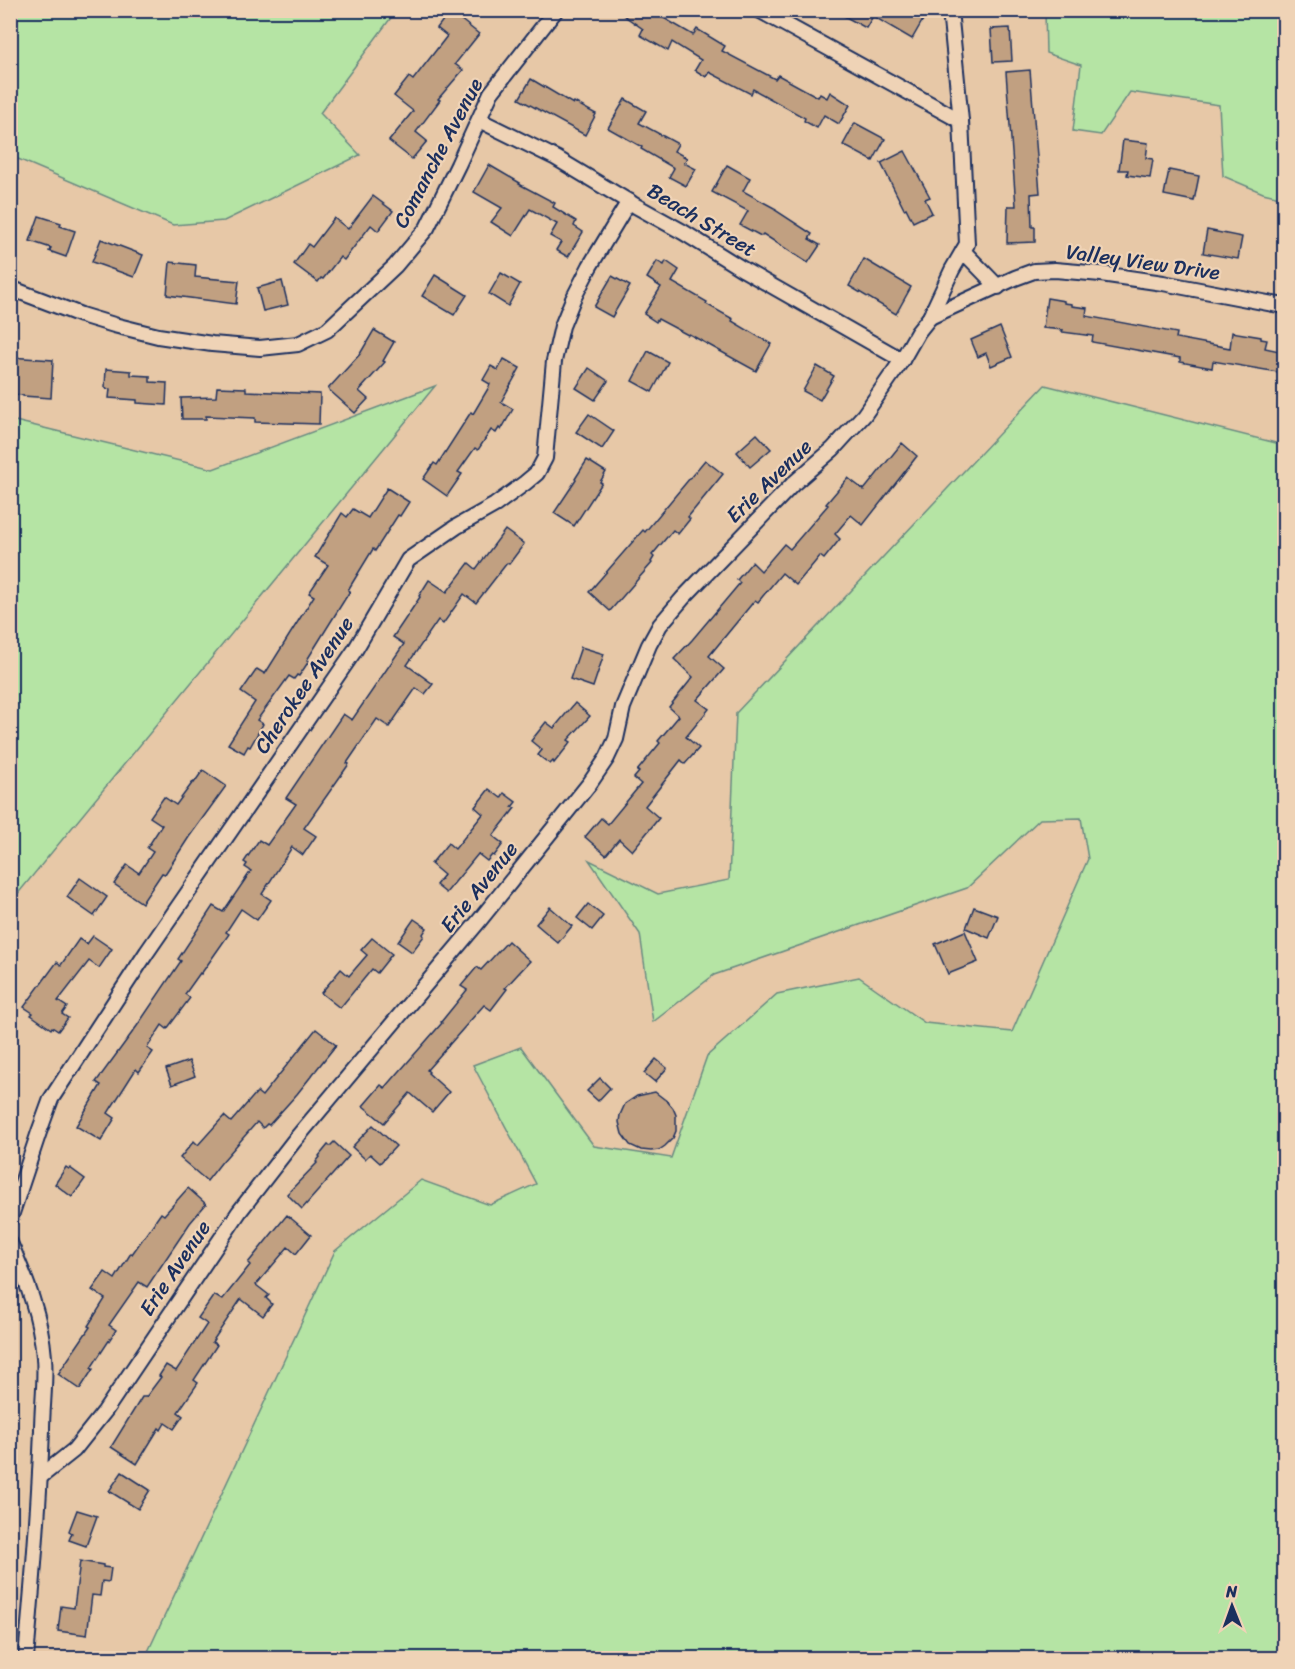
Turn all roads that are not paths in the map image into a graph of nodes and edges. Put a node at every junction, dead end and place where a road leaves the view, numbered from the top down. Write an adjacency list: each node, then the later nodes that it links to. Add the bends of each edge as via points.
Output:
1 (556, 10): 4 (street, Comanche Avenue, via 491,93)
2 (759, 10): 5 (street)
3 (950, 10): 5 (street, Erie Avenue)
4 (479, 120): 6 (street, Beach Street, via 556,158); 9 (street, Comanche Avenue, via 427,228 395,266 327,330 298,344 260,348 158,336 81,315)
5 (961, 121): 7 (street, Erie Avenue, via 968,244)
6 (629, 201): 12 (street, Beach Street); 13 (street, Cherokee Avenue, via 590,266 562,326 554,361 546,458 537,473 495,505 408,560 355,650 51,1099)
7 (963, 251): 8 (street); 11 (street, Erie Avenue)
8 (998, 287): 10 (street, Valley View Drive, via 1034,271 1055,270 1163,283); 11 (street)
9 (10, 288)
10 (1284, 306)
11 (930, 317): 12 (street, Erie Avenue)
12 (902, 360): 15 (street, Erie Avenue, via 864,415 785,492 660,625 623,707 616,739 590,783 239,1212 105,1411 74,1450)
13 (10, 1219)
14 (10, 1243): 15 (street, via 30,1290 44,1357)
15 (40, 1477): 16 (street)
16 (26, 1659)

